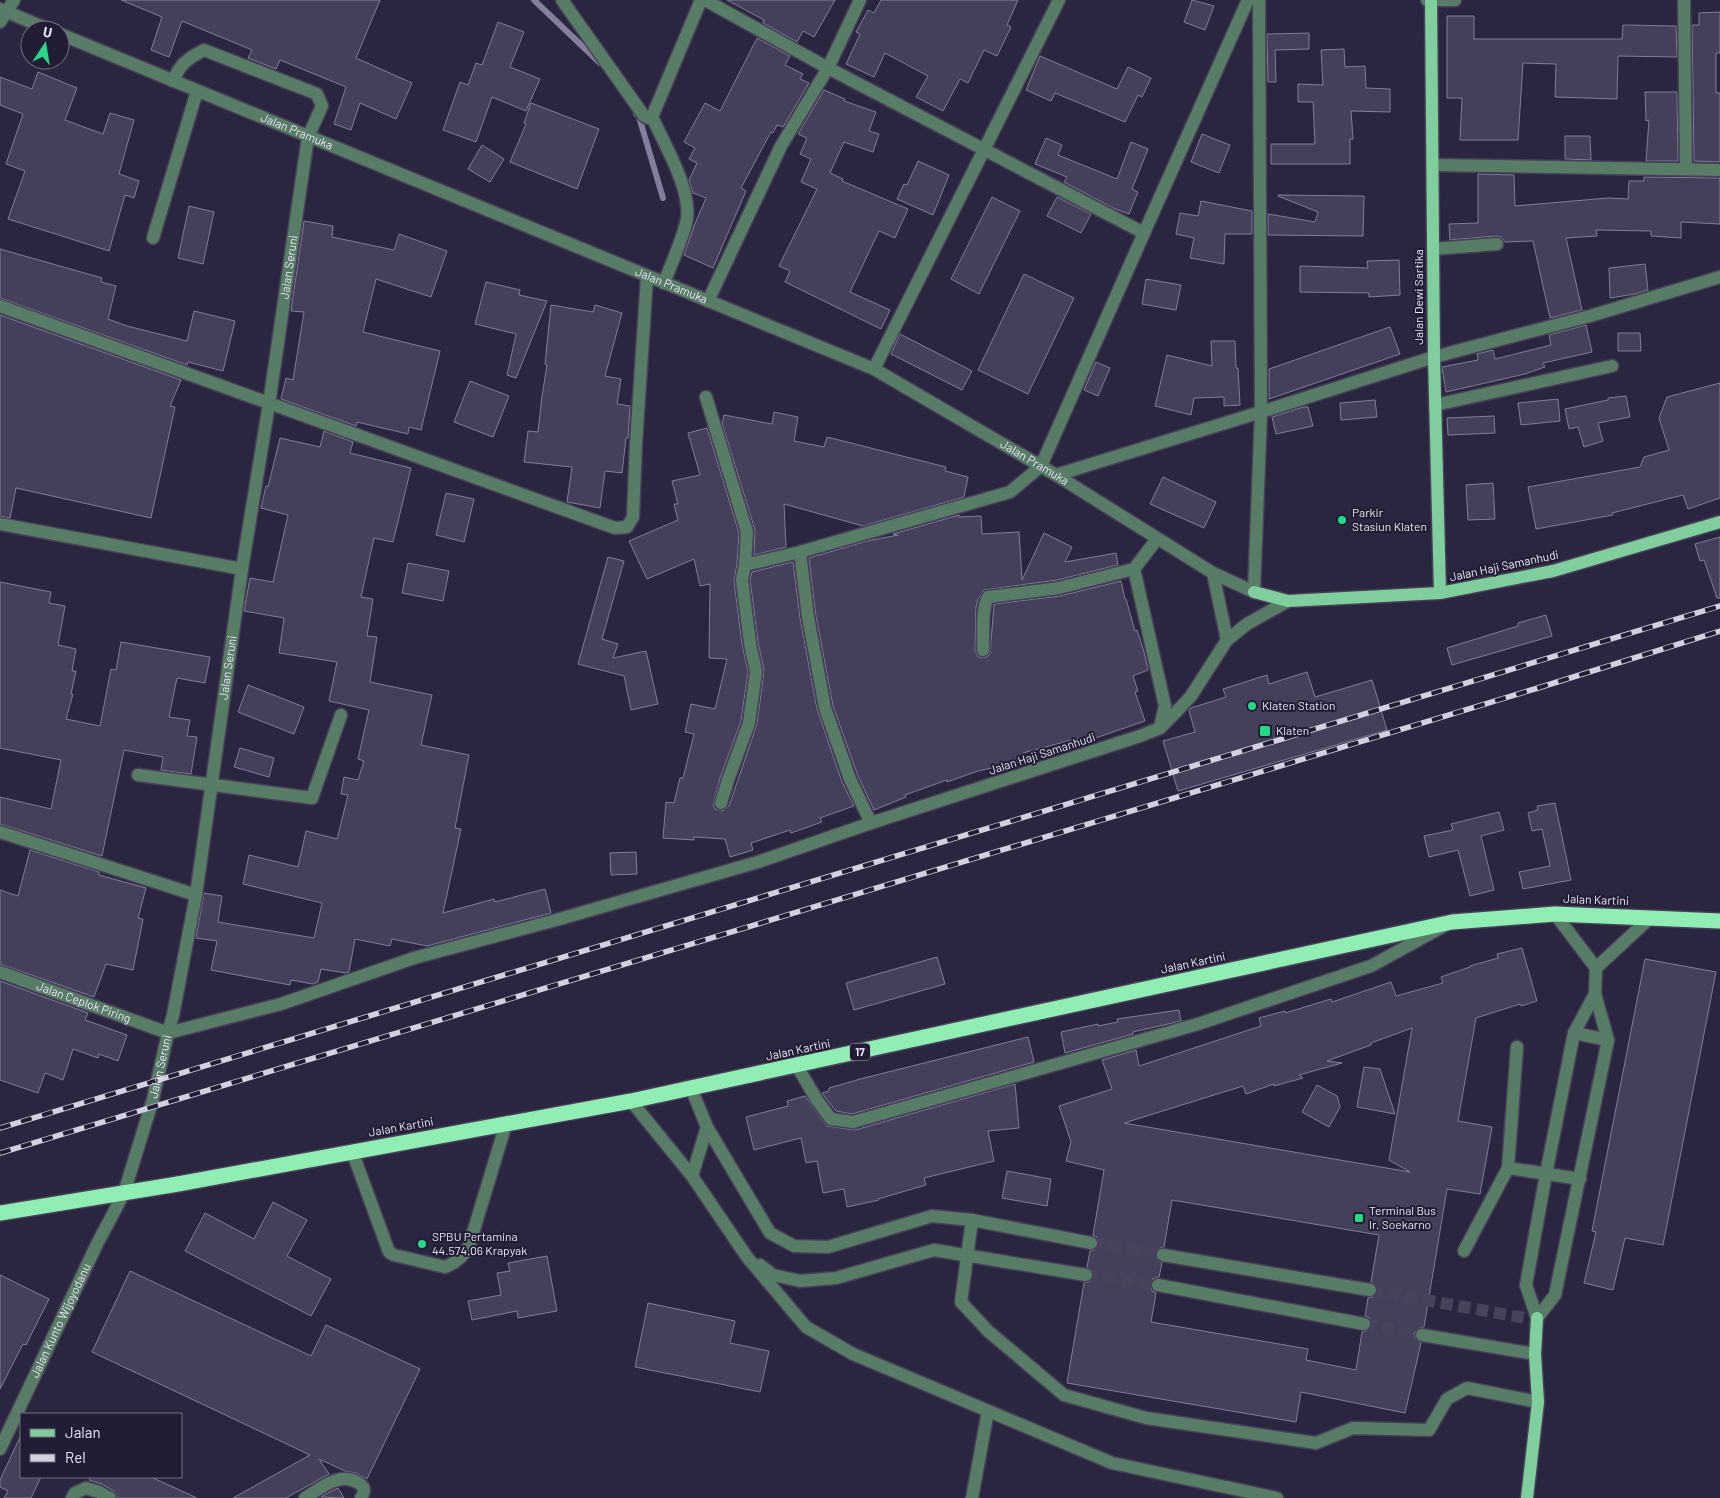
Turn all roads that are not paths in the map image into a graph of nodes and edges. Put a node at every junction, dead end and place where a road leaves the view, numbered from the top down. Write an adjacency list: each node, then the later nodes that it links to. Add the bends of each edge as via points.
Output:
1 (14, 0): 12 (street)
2 (562, 0): 18 (street, via 644,116)
3 (701, 0): 18 (street)
4 (705, 0): 15 (street)
5 (860, 0): 15 (street)
6 (1059, 0): 20 (street)
7 (1248, 0): 24 (street)
8 (1259, 0): 39 (street)
9 (1430, 0): 10 (street); 21 (main road, Jalan Dewi Sartika)
10 (1455, 0)
11 (1684, 0): 22 (street)
12 (2, 14): 13 (street)
13 (20, 20)
14 (70, 38): 16 (street, Jalan Pramuka)
15 (828, 68): 20 (street); 31 (street, via 782,146)
16 (173, 82): 17 (street, Jalan Pramuka); 19 (street, Jalan Seruni, via 178,68 204,50 317,94 322,106)
17 (197, 91): 19 (street, Jalan Pramuka); 25 (street)
18 (652, 117): 30 (street, via 682,183 687,206 687,218)
19 (308, 137): 28 (street, Jalan Pramuka); 37 (street, Jalan Seruni)
20 (985, 150): 24 (street); 35 (street)
21 (1433, 165): 22 (street); 27 (main road, Jalan Dewi Sartika)
22 (1686, 169): 23 (street)
23 (1720, 170)
24 (1144, 233): 40 (street)
25 (153, 238)
26 (1497, 244): 27 (street)
27 (1433, 249): 33 (main road, Jalan Dewi Sartika)
28 (647, 277): 30 (street, Jalan Pramuka); 37 (street, via 634,517 628,528 614,528)
29 (1720, 277): 33 (street, via 1590,316)
30 (664, 283): 31 (street, Jalan Pramuka)
31 (708, 301): 35 (street, Jalan Pramuka)
32 (0, 306): 37 (street)
33 (1434, 357): 38 (main road, Jalan Dewi Sartika); 39 (street)
34 (1612, 366): 38 (street)
35 (874, 369): 40 (street, Jalan Pramuka)
36 (706, 398): 46 (street, via 748,532)
37 (269, 404): 47 (street, Jalan Seruni)
38 (1435, 405): 51 (main road, Jalan Dewi Sartika)
39 (1261, 412): 41 (street); 50 (street)
40 (1041, 466): 41 (street, Jalan Pramuka); 45 (street, via 1010,492)
41 (1056, 475): 44 (street, Jalan Pramuka)
42 (1720, 522): 51 (main road, Jalan Haji Samanhudi, via 1553,571)
43 (0, 524): 47 (street)
44 (1157, 539): 48 (street); 49 (street, Jalan Pramuka)
45 (800, 552): 46 (street); 60 (street, via 825,708 850,779)
46 (745, 565): 59 (street, via 742,580 756,672 750,724)
47 (242, 569): 58 (street, Jalan Seruni)
48 (1134, 569): 54 (street, via 1059,588 988,597 984,609); 56 (street, via 1165,706)
49 (1213, 573): 50 (street, Jalan Pramuka); 53 (street)
50 (1254, 592): 52 (main road, Jalan Haji Samanhudi)
51 (1440, 593): 52 (main road, Jalan Haji Samanhudi)
52 (1288, 601): 53 (street, Jalan Haji Samanhudi, via 1247,624)
53 (1227, 640): 56 (street, Jalan Haji Samanhudi, via 1191,696)
54 (983, 650)
55 (341, 715): 58 (street, via 312,798)
56 (1160, 728): 60 (street, Jalan Haji Samanhudi)
57 (138, 775): 58 (street)
58 (211, 786): 62 (street, Jalan Seruni)
59 (721, 803)
60 (871, 823): 70 (street, Jalan Haji Samanhudi, via 758,862 414,958 281,1004)
61 (0, 832): 62 (street)
62 (196, 895): 70 (street, Jalan Seruni)
63 (1555, 914): 64 (highway, Jalan Kartini / 17); 66 (highway, Jalan Kartini / 17); 67 (street)
64 (1651, 917): 65 (highway, Jalan Kartini / 17); 67 (street)
65 (1720, 921)
66 (1452, 922): 74 (highway, Jalan Kartini / 17); 74 (street, via 1372,966 1198,1024 852,1122 831,1119)
67 (1596, 968): 69 (street)
68 (0, 972): 70 (street, Jalan Ceplok Piring)
69 (1594, 994): 71 (street); 72 (street)
70 (168, 1033): 84 (street, Jalan Seruni, via 153,1099)
71 (1574, 1034): 72 (street); 81 (street)
72 (1608, 1040): 83 (street)
73 (1517, 1047): 80 (street)
74 (796, 1066): 75 (highway, Jalan Kartini / 17)
75 (691, 1088): 76 (highway, Jalan Kartini / 17); 78 (street)
76 (631, 1101): 77 (highway, Jalan Kartini / 17); 82 (street)
77 (506, 1124): 79 (highway, Jalan Kartini / 17); 79 (street, via 469,1246 466,1253 445,1267 394,1255 387,1250)
78 (707, 1127): 82 (street); 86 (street, via 770,1233 794,1246 828,1247 932,1216)
79 (352, 1152): 84 (highway, Jalan Kartini / 17)
80 (1508, 1168): 81 (street); 88 (street)
81 (1546, 1174): 83 (street); 95 (street, via 1526,1285)
82 (692, 1176): 91 (street)
83 (1580, 1179): 95 (street, via 1555,1295)
84 (124, 1193): 85 (highway, Jalan Kartini / 17); 101 (street, Jalan Kunto Wijoyodanu)
85 (0, 1214)
86 (972, 1220): 87 (street); 89 (street)
87 (1091, 1243)
88 (1464, 1252)
89 (967, 1254): 91 (street, via 934,1250 836,1278 800,1282 773,1275); 92 (street); 99 (street, via 960,1302 988,1331 1064,1395 1146,1418 1316,1443 1353,1428 1429,1430 1447,1399 1467,1388)
90 (1163, 1255): 94 (street)
91 (748, 1257): 100 (street, via 806,1327 853,1354)
92 (1086, 1274)
93 (1158, 1285): 96 (street)
94 (1370, 1290)
95 (1537, 1318): 98 (main road)
96 (1364, 1324)
97 (1422, 1335): 98 (street)
98 (1535, 1354): 99 (main road)
99 (1538, 1402): 108 (main road)
100 (988, 1411): 106 (street); 107 (street, via 1112,1463)
101 (0, 1449)
102 (72, 1498): 103 (street, via 86,1488)
103 (110, 1498)
104 (305, 1498): 105 (street, via 342,1478 361,1484 364,1488)
105 (361, 1498)
106 (972, 1498)
107 (1277, 1498)
108 (1527, 1498)

